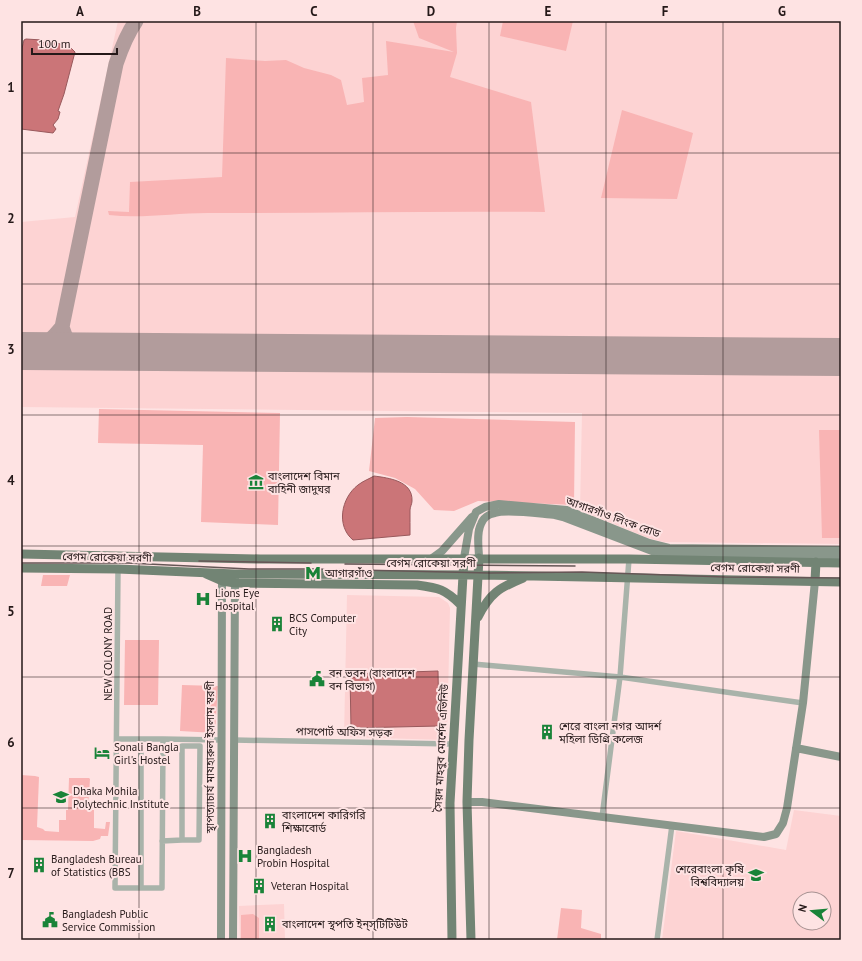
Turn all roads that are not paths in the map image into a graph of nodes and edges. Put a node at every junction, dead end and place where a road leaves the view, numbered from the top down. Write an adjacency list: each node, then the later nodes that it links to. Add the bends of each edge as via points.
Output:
1 (476, 512): 2 (street, আগারগাঁও লিংক রোড, via 499,504 558,508 577,513 649,543 669,548); 6 (street, via 469,529); 8 (street, via 442,551)
2 (841, 550)
3 (21, 554): 4 (main road, বেগম রোকেয়া সরণী)
4 (119, 555): 8 (main road, বেগম রোকেয়া সরণী, via 260,559); 13 (main road)
5 (841, 557): 7 (street, আগারগাঁও লিংক রোড, via 660,553 563,517 501,512 492,514 481,524 478,534)
6 (464, 558): 7 (main road, বেগম রোকেয়া সরণী); 8 (main road, বেগম রোকেয়া সরণী); 15 (main road, সৈয়দ মাহবুব মোর্শেদ এভিনিউ)
7 (479, 558): 9 (main road, বেগম রোকেয়া সরণী); 14 (main road)
8 (431, 559)
9 (630, 559): 10 (main road, বেগম রোকেয়া সরণী); 19 (street)
10 (816, 562): 11 (main road, বেগম রোকেয়া সরণী); 20 (main road)
11 (841, 563)
12 (21, 568): 13 (main road, বেগম রোকেয়া সরণী)
13 (118, 569): 17 (main road, বেগম রোকেয়া সরণী, via 203,573); 29 (street, NEW COLONY ROAD)
14 (479, 575): 15 (main road, বেগম রোকেয়া সরণী); 16 (main road, বেগম রোকেয়া সরণী); 23 (main road)
15 (463, 576): 18 (main road, বেগম রোকেয়া সরণী); 22 (main road, সৈয়দ মাহবুব মোর্শেদ এভিনিউ)
16 (528, 576): 19 (main road, বেগম রোকেয়া সরণী); 23 (main road, via 493,593)
17 (222, 577): 18 (main road, বেগম রোকেয়া সরণী); 30 (street, স্থাপত্যাচার্য মাযহারুল ইসলাম স্বরণী)
18 (235, 578): 22 (main road, via 417,585 440,588); 31 (street)
19 (628, 578): 20 (main road, বেগম রোকেয়া সরণী); 25 (street)
20 (814, 582): 21 (main road, বেগম রোকেয়া সরণী); 26 (street)
21 (841, 582)
22 (461, 605): 32 (main road, সৈয়দ মাহবুব মোর্শেদ এভিনিউ)
23 (476, 621): 24 (main road)
24 (473, 664): 25 (street); 36 (main road)
25 (620, 677): 26 (street); 38 (street)
26 (803, 703): 33 (street)
27 (141, 739): 28 (street); 29 (street); 44 (street)
28 (163, 739): 30 (street); 41 (street, NEW COLONY ROAD)
29 (117, 740): 44 (street, NEW COLONY ROAD, via 115,888)
30 (222, 740): 31 (street); 42 (street, স্থাপত্যাচার্য মাযহারুল ইসলাম স্বরণী)
31 (235, 740): 32 (street, পাসপোর্ট অফিস সড়ক); 43 (street)
32 (452, 744): 37 (main road, সৈয়দ মাহবুব মোর্শেদ এভিনিউ)
33 (797, 745): 34 (street); 35 (street); 39 (street, via 786,816 776,834 764,837)
34 (841, 751)
35 (841, 757)
36 (467, 802): 37 (main road); 38 (street); 48 (main road)
37 (450, 803): 47 (main road, সৈয়দ মাহবুব মোর্শেদ এভিনিউ)
38 (602, 817): 39 (street)
39 (672, 825): 49 (street)
40 (182, 840): 40 (street, via 182,746 200,746 199,840); 41 (street)
41 (162, 841): 44 (street, NEW COLONY ROAD, via 162,888)
42 (221, 873): 43 (street); 45 (street, স্থাপত্যাচার্য মাযহারুল ইসলাম স্বরণী)
43 (234, 873): 46 (street)
44 (141, 888)
45 (221, 940)
46 (233, 940)
47 (452, 940)
48 (471, 940)
49 (658, 940)

